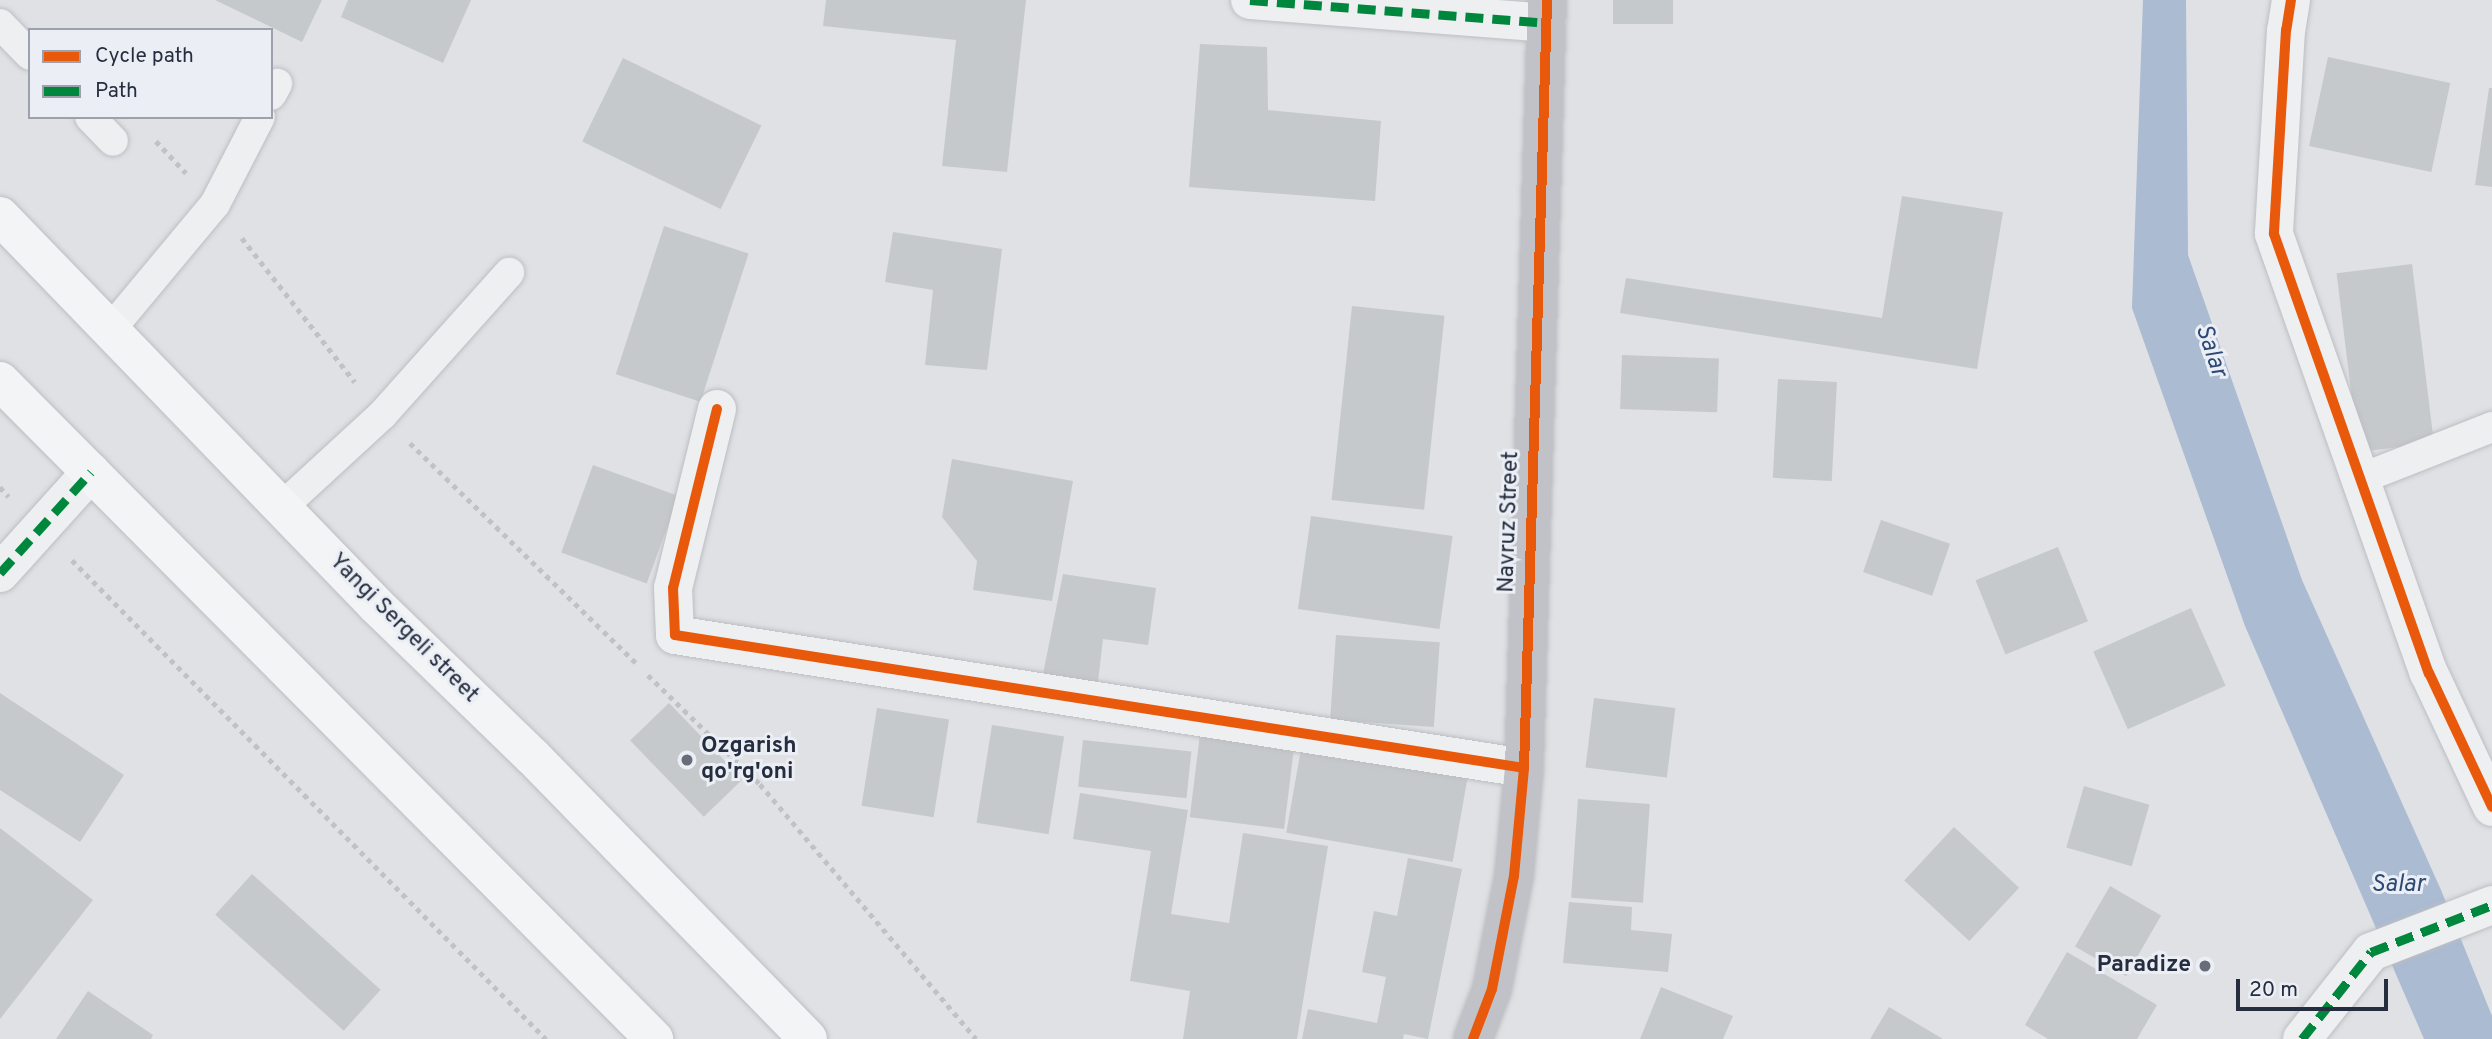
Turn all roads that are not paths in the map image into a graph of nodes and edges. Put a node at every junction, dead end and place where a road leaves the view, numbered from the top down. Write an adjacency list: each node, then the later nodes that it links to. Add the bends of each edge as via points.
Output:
1 (1250, 0): 3 (street)
2 (2291, 0): 14 (street, via 2274,234)
3 (1546, 11): 17 (street, Navruz Street)
4 (92, 119): 6 (lane)
5 (259, 119): 9 (lane, via 215,204)
6 (113, 141)
7 (0, 216): 9 (main road, Yangi Sergeli street)
8 (509, 273): 15 (lane, via 382,415)
9 (110, 330): 15 (main road, Yangi Sergeli street)
10 (0, 381): 13 (main road)
11 (717, 409): 17 (street, via 673,589 675,635)
12 (2492, 427): 14 (lane)
13 (91, 472): 16 (street); 20 (main road)
14 (2360, 479): 18 (street, via 2429,673)
15 (282, 507): 21 (main road, Yangi Sergeli street)
16 (0, 573)
17 (1524, 768): 22 (street, Navruz Street, via 1514,876 1492,989)
18 (2492, 807)
19 (2490, 906): 23 (street, via 2371,952)
20 (654, 1039)
21 (808, 1039)
22 (1473, 1039)
23 (2302, 1039)

